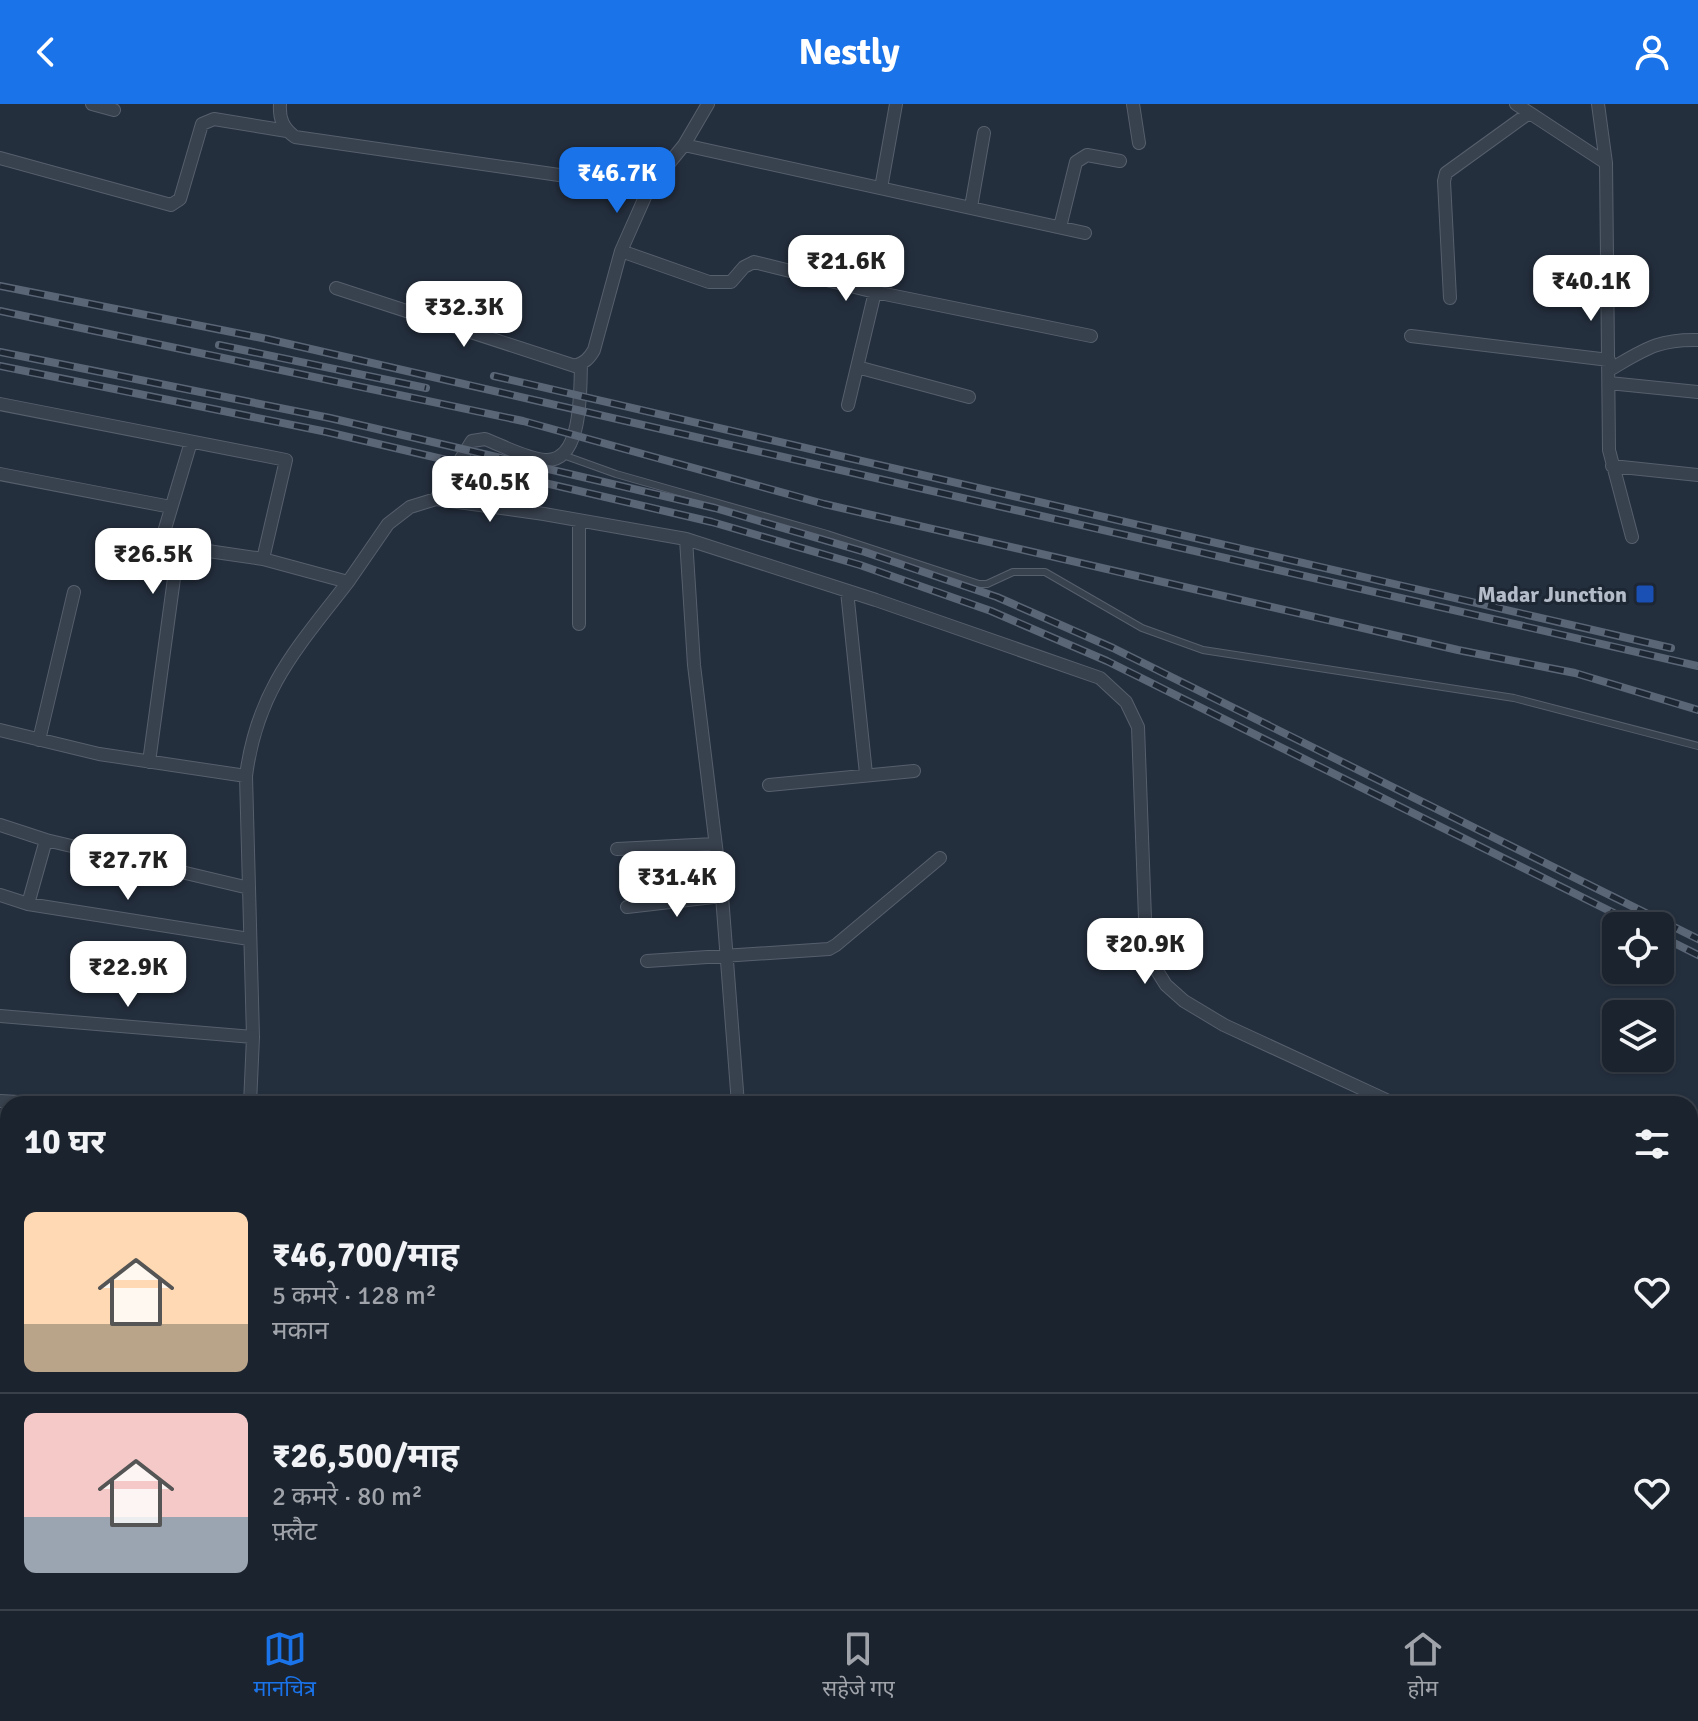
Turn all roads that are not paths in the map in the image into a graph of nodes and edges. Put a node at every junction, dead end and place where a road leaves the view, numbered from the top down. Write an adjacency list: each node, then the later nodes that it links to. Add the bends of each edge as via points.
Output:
1 (92, 104): 8 (street)
2 (280, 104): 10 (street, via 279,117)
3 (708, 104): 13 (street)
4 (896, 104): 18 (street)
5 (1133, 104): 12 (street)
6 (1516, 104): 9 (street)
7 (1598, 104): 16 (street)
8 (114, 110)
9 (1529, 113): 16 (street); 25 (street, via 1446,173)
10 (287, 131): 14 (street, via 214,119 202,124 180,199 171,205); 17 (street, via 295,137)
11 (984, 133): 19 (street)
12 (1139, 143)
13 (684, 145): 17 (street); 18 (street)
14 (0, 158)
15 (1120, 161): 20 (street, via 1087,155 1076,162)
16 (1606, 163): 31 (street)
17 (649, 188): 22 (street)
18 (881, 188): 19 (street)
19 (971, 207): 20 (street)
20 (1060, 227): 21 (street)
21 (1085, 233)
22 (621, 251): 24 (street, via 709,282 731,282 754,262); 29 (street, via 594,350)
23 (336, 288): 29 (street)
24 (875, 292): 26 (street); 30 (street)
25 (1450, 298)
26 (1091, 336)
27 (1411, 336): 31 (street)
28 (1698, 340): 31 (street, via 1654,344)
29 (581, 364): 37 (street, via 574,434)
30 (857, 367): 33 (street); 35 (street)
31 (1609, 371): 32 (street); 38 (street)
32 (1698, 392)
33 (969, 397)
34 (0, 404): 36 (street)
35 (848, 405)
36 (191, 442): 42 (street); 47 (street, via 286,460)
37 (563, 455): 41 (street, via 543,460 477,439); 54 (lane, via 979,584 1013,572 1045,572 1142,628 1203,650 1514,698)
38 (1612, 466): 40 (street); 44 (street)
39 (0, 474): 42 (street)
40 (1698, 475)
41 (436, 499): 43 (street); 48 (street, via 410,507 388,524)
42 (171, 507): 46 (street, via 164,532)
43 (579, 521): 45 (street); 51 (street)
44 (1632, 537)
45 (686, 539): 49 (street); 62 (street)
46 (167, 545): 47 (street); 55 (street, via 175,571)
47 (263, 559): 48 (street)
48 (348, 582): 58 (street, via 279,673 263,703 250,741)
49 (847, 591): 57 (street); 77 (street, via 1100,678 1113,688 1138,727 1146,946 1166,985 1224,1025)
50 (74, 592): 53 (street)
51 (579, 624)
52 (0, 730): 53 (street)
53 (39, 740): 55 (street)
54 (1698, 746)
55 (149, 762): 58 (street)
56 (914, 771): 57 (street)
57 (866, 774): 59 (street)
58 (246, 776): 65 (street)
59 (769, 785)
60 (0, 825): 61 (street)
61 (46, 840): 65 (street); 68 (street)
62 (715, 844): 63 (street); 67 (street)
63 (617, 849)
64 (940, 858): 71 (street, via 829,949)
65 (249, 888): 70 (street)
66 (0, 895): 68 (street)
67 (722, 896): 69 (street); 71 (street)
68 (28, 904): 70 (street)
69 (627, 907)
70 (249, 939): 74 (street)
71 (727, 953): 72 (street); 76 (street)
72 (647, 961)
73 (0, 1016): 74 (street)
74 (253, 1037): 75 (street)
75 (250, 1096)
76 (737, 1096)
77 (1378, 1096)

